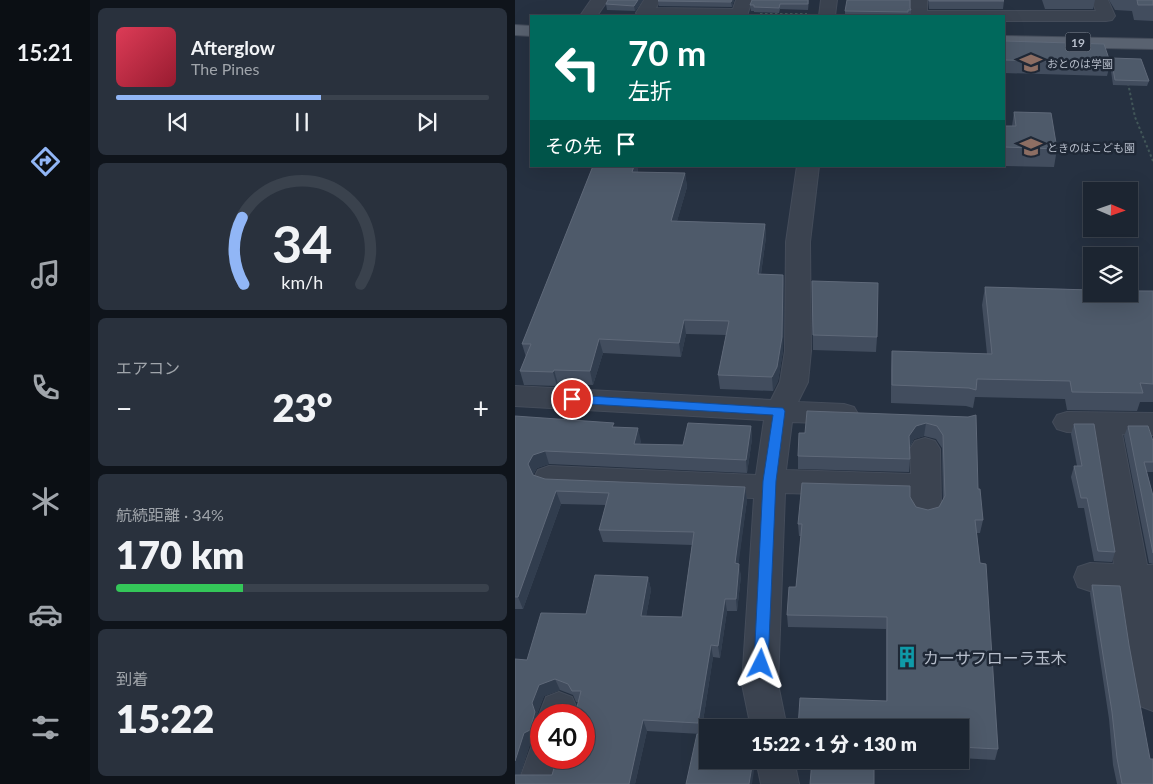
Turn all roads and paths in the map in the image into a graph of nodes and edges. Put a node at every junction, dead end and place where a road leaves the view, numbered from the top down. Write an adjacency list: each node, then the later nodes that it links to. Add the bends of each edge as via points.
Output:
1 (600, 0): 8 (street)
2 (652, 0): 5 (street, via 645,13)
3 (919, 0): 9 (street)
4 (1100, 0): 6 (street, via 1106,16)
5 (742, 7): 7 (path)
6 (1009, 8): 10 (street); 13 (street)
7 (828, 10)
8 (589, 15)
9 (919, 15)
10 (930, 15)
11 (515, 30): 12 (main road)
12 (530, 31)
13 (1009, 41): 14 (main road, 19)
14 (1119, 44): 15 (main road, 19); 16 (path, via 1135,117)
15 (1153, 44)
16 (1153, 162)
17 (808, 167): 19 (street, via 798,242 796,366 794,382)
18 (515, 396): 19 (street)
19 (779, 411): 20 (street); 26 (street)
20 (868, 414)
21 (1067, 422): 22 (street)
22 (1106, 423): 23 (street); 28 (street)
23 (1153, 424)
24 (925, 449): 26 (street, via 925,497)
25 (549, 478): 26 (street)
26 (770, 484): 30 (street, via 760,684)
27 (1091, 577): 28 (street)
28 (1143, 579): 29 (street)
29 (1153, 694)
30 (767, 719)
31 (542, 769): 33 (street)
32 (777, 769): 34 (street)
33 (537, 784)
34 (780, 784)

